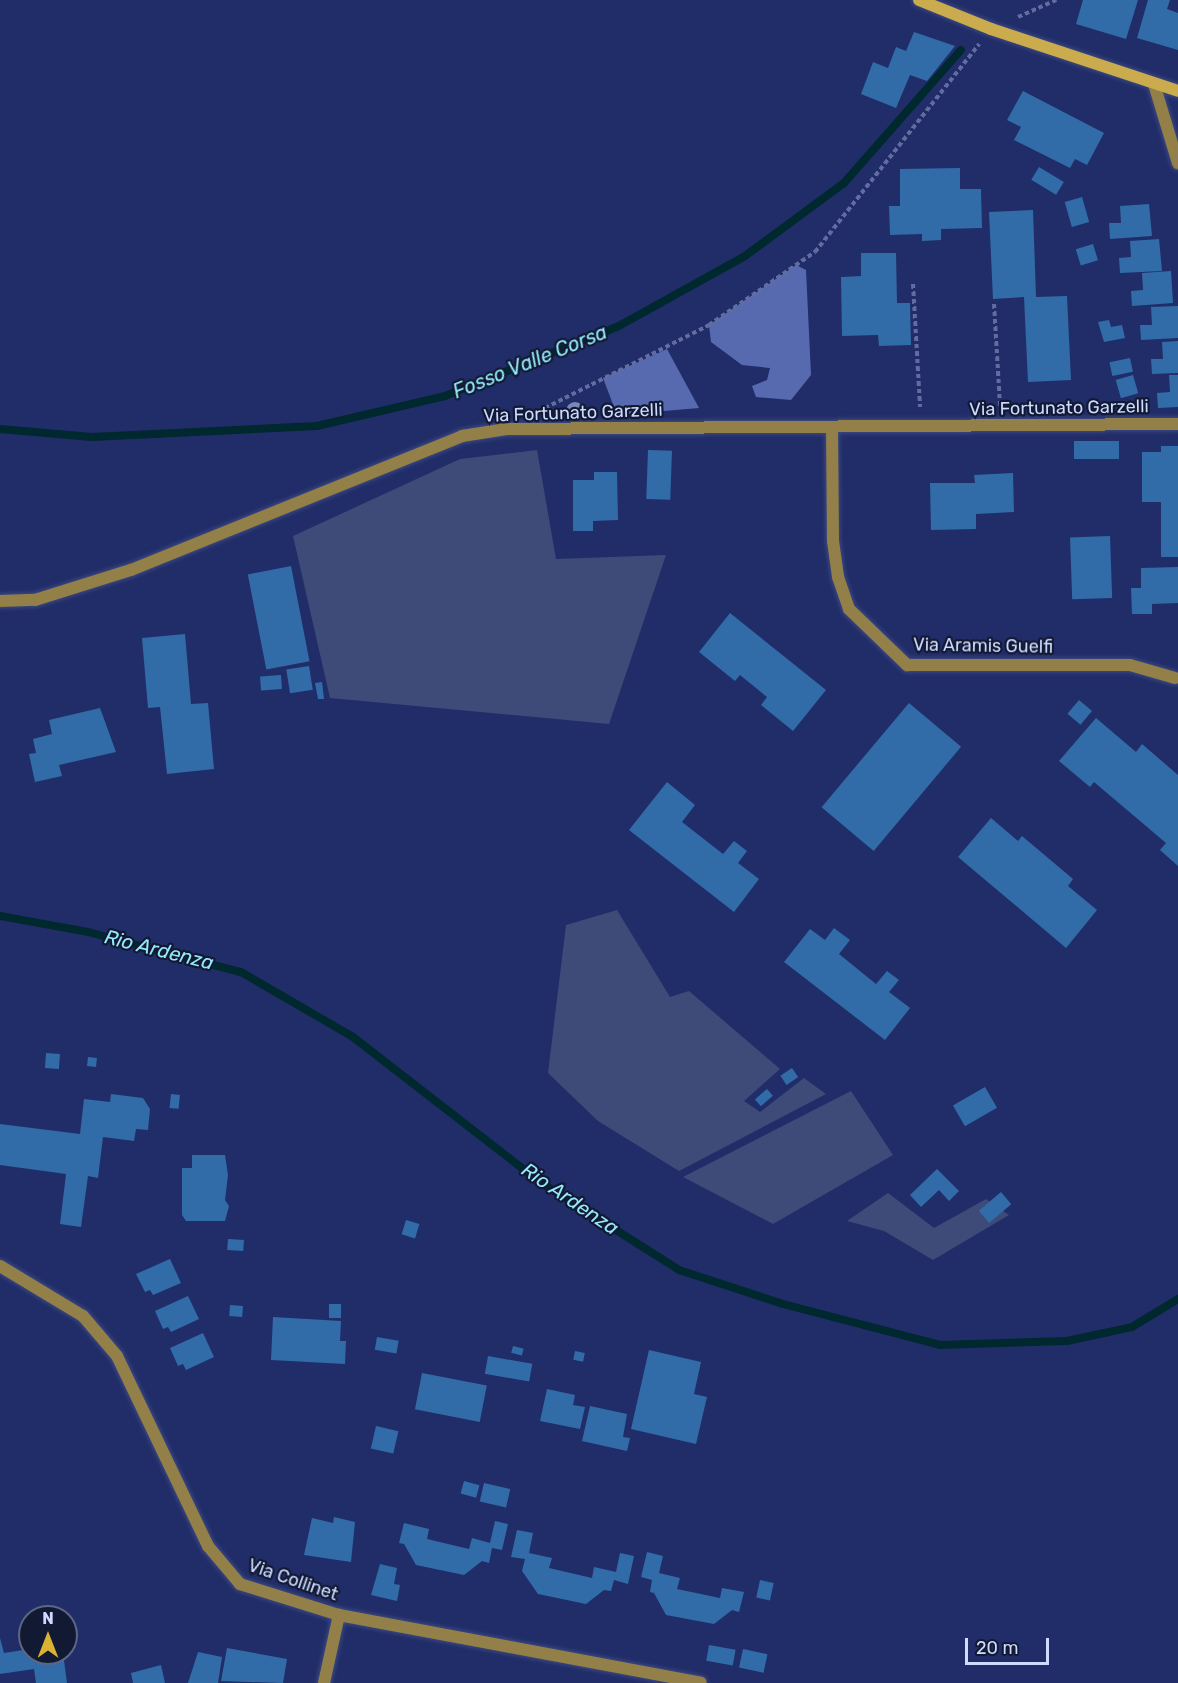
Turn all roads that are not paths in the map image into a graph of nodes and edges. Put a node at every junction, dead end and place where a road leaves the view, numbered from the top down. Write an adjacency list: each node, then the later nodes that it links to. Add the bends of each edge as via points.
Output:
1 (919, 0): 2 (main road, via 991,29)
2 (1154, 84): 3 (main road); 4 (street)
3 (1178, 91)
4 (1178, 163)
5 (1178, 424): 6 (street, Via Fortunato Garzelli)
6 (832, 428): 7 (street, Via Fortunato Garzelli, via 506,429 462,436 131,570 35,600); 8 (street, Via Aramis Guelfi, via 833,541 838,577 849,609 907,665 1130,665)
7 (0, 601)
8 (1175, 678)
9 (0, 1266): 10 (street, Via Collinet, via 83,1316 117,1356 208,1546 227,1573 240,1584)
10 (339, 1615): 11 (street, Via Collinet); 12 (street)
11 (695, 1682)
12 (324, 1683)

